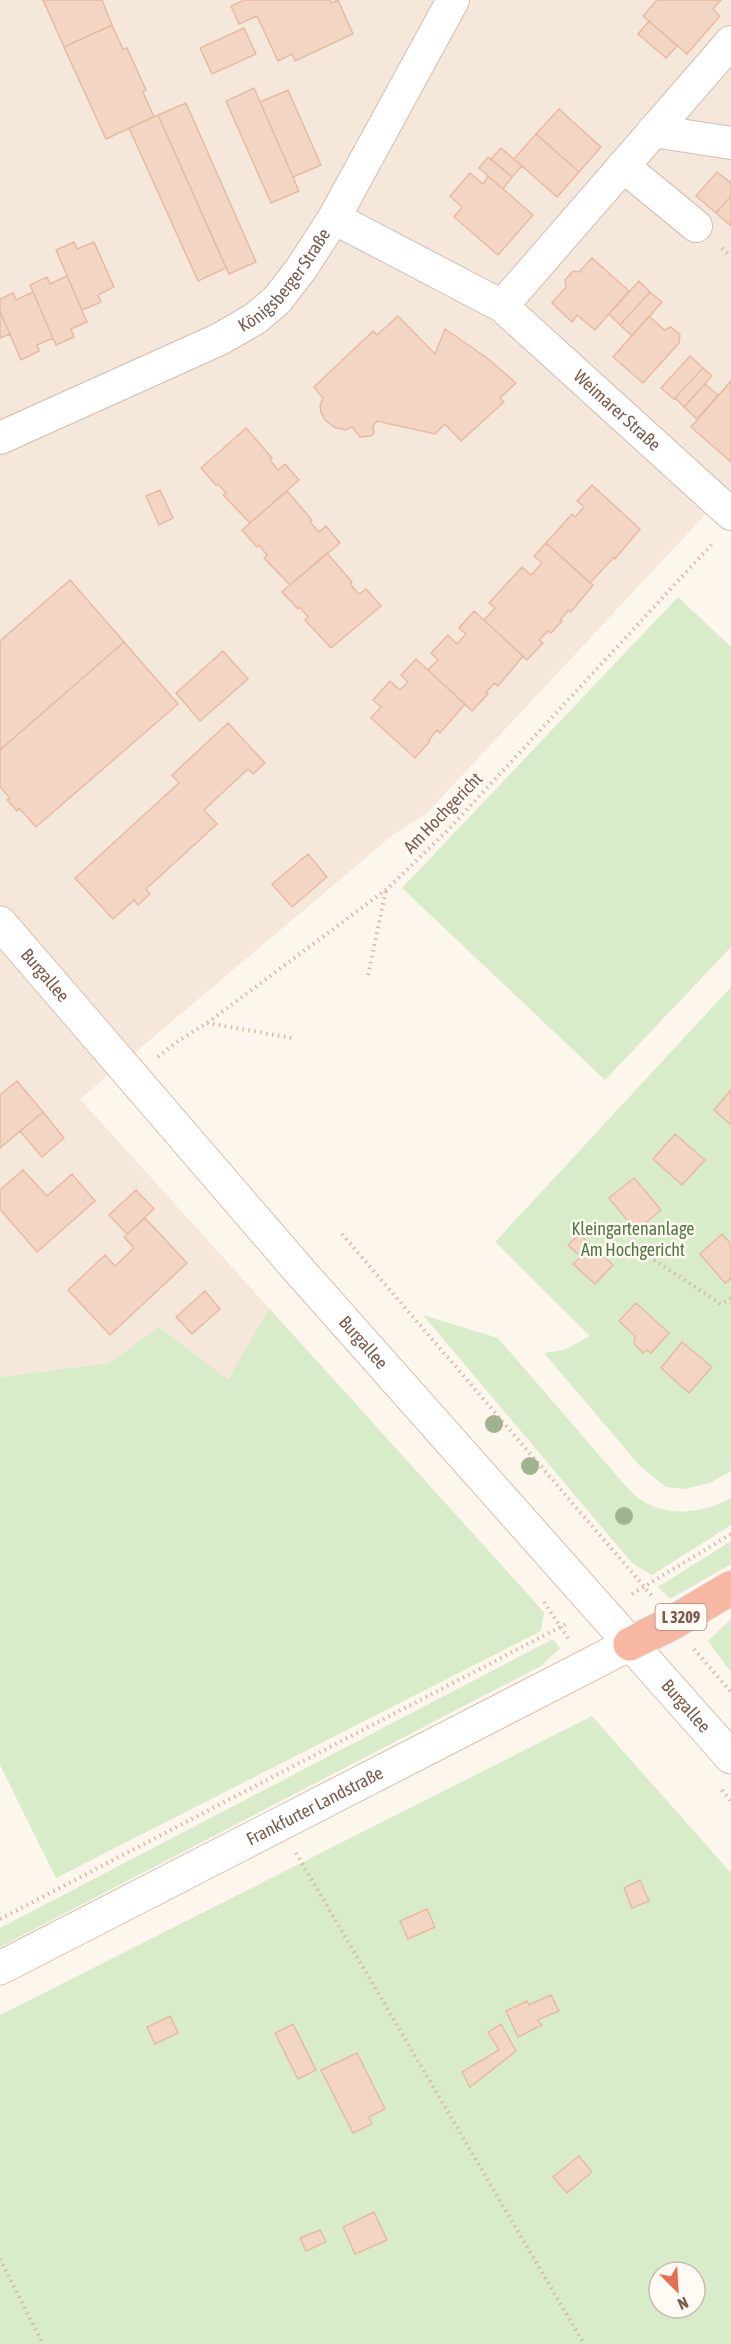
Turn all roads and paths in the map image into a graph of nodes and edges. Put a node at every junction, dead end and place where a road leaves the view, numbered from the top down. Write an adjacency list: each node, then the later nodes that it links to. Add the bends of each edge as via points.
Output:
1 (453, 0): 6 (street, Königsberger Straße)
2 (731, 42): 3 (street)
3 (653, 131): 4 (street); 5 (street)
4 (731, 143)
5 (623, 166): 7 (street); 8 (street)
6 (334, 218): 8 (street, Weimarer Straße); 9 (street, Königsberger Straße, via 278,300 256,318 220,339)
7 (696, 226)
8 (502, 306): 10 (street, Weimarer Straße)
9 (0, 438)
10 (731, 514)
11 (715, 541): 12 (path, Am Hochgericht, via 449,829)
12 (387, 889): 14 (path); 15 (path, Am Hochgericht)
13 (0, 923): 17 (street, Burgallee)
14 (368, 975)
15 (207, 1023): 16 (path); 17 (path, Am Hochgericht)
16 (292, 1038)
17 (134, 1076): 24 (street, Burgallee, via 297,1268)
18 (342, 1234): 21 (path, via 646,1588)
19 (654, 1260): 20 (path, via 721,1304)
20 (731, 1298)
21 (731, 1534)
22 (731, 1588): 24 (highway, L 3209)
23 (559, 1627): 29 (path)
24 (630, 1644): 27 (street, Burgallee); 28 (street, Frankfurter Landstraße / L 3209)
25 (716, 1674): 26 (path)
26 (731, 1692)
27 (731, 1757)
28 (277, 1824): 30 (street, Frankfurter Landstraße / L 3209); 33 (path)
29 (0, 1919)
30 (0, 1968)
31 (0, 2259): 32 (path)
32 (44, 2344)
33 (584, 2344)

